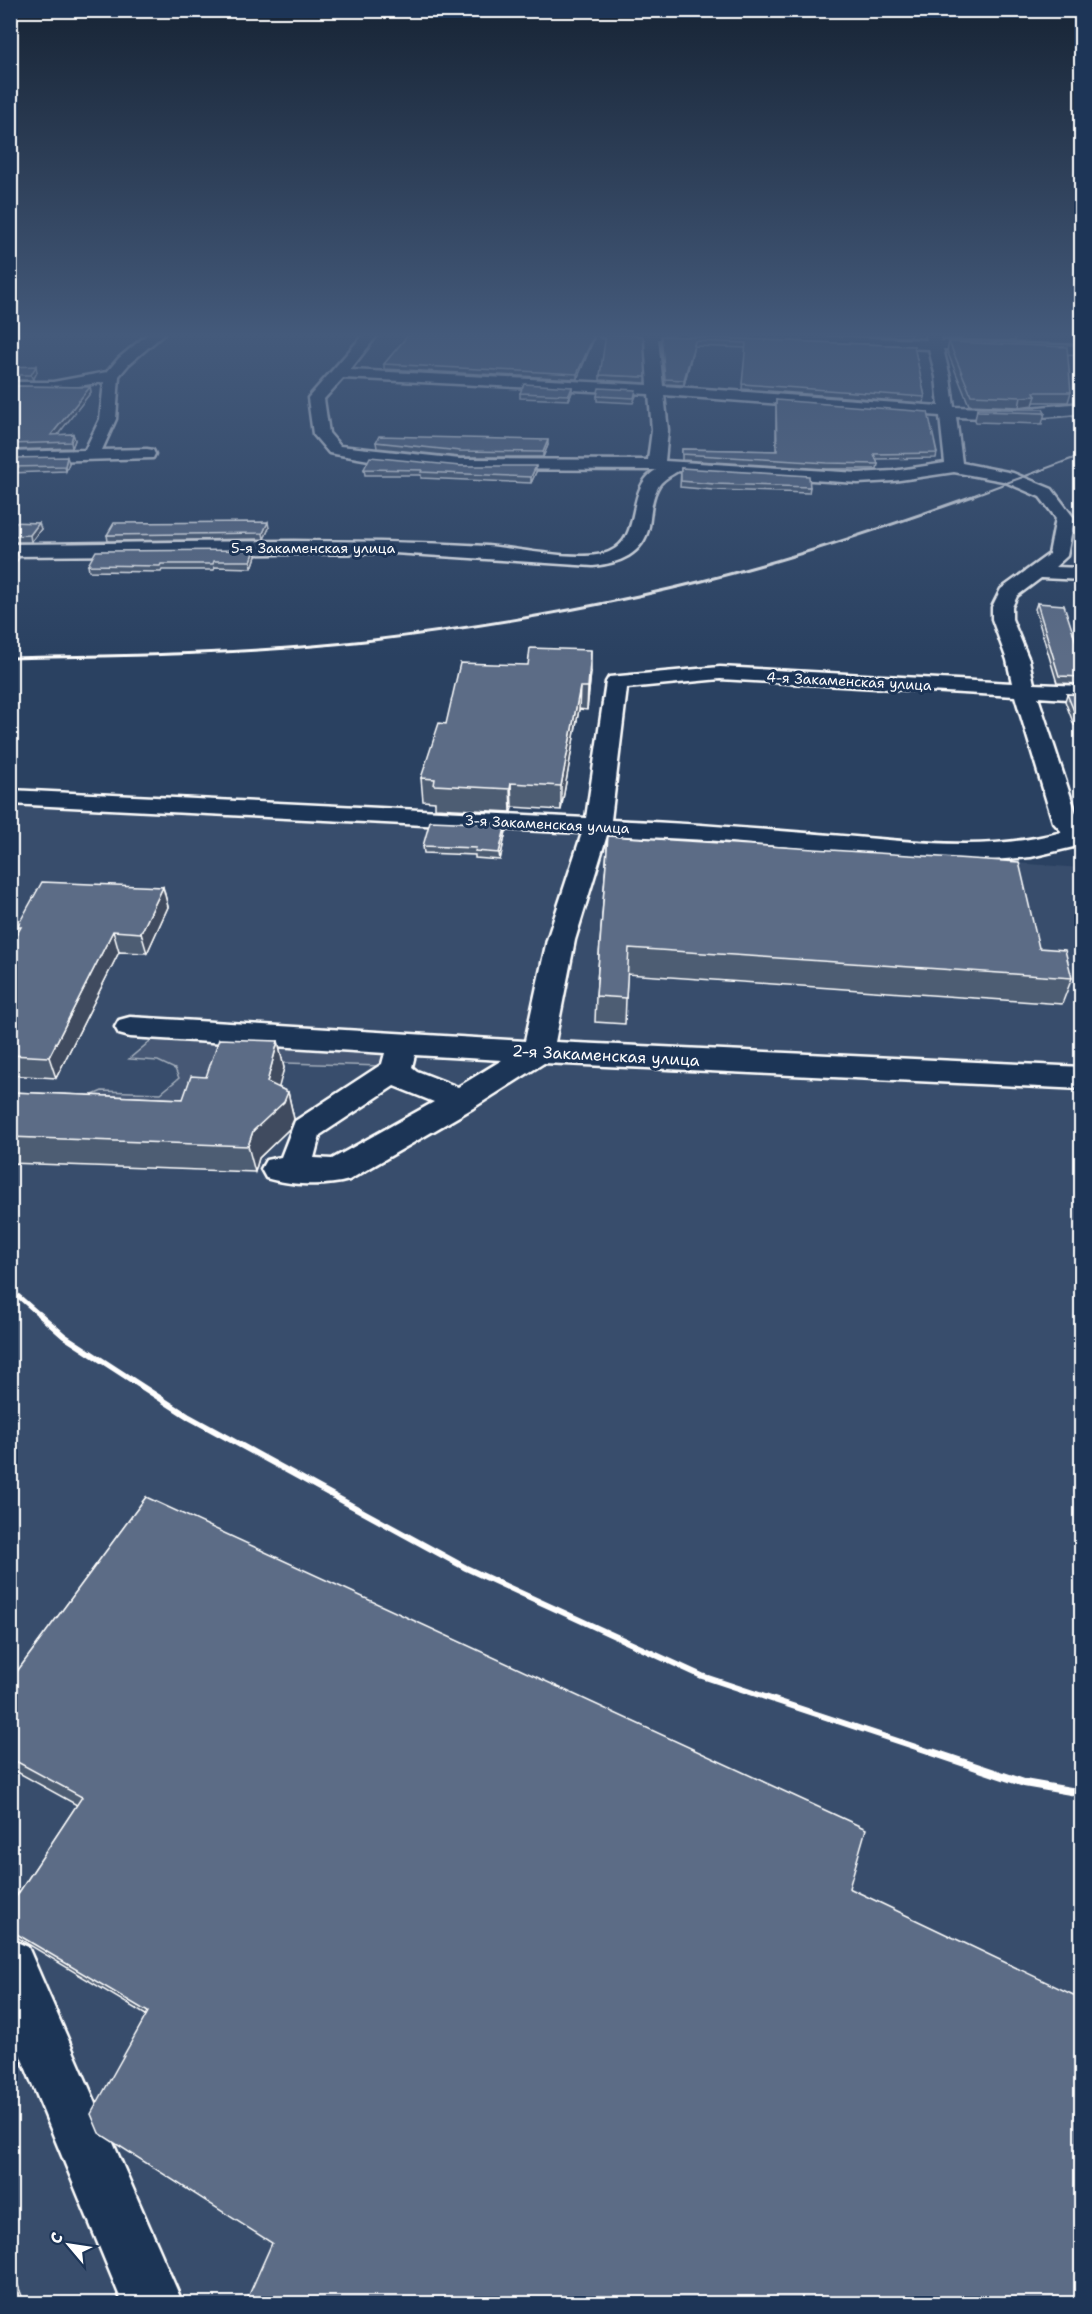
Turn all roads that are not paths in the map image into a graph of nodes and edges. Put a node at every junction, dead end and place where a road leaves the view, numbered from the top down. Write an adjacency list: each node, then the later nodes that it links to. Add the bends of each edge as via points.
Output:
1 (97, 441): 5 (street)
2 (326, 441): 8 (street, via 334,450 460,464)
3 (661, 441): 8 (street)
4 (950, 441): 9 (street)
5 (91, 454): 6 (street); 7 (street)
6 (147, 454)
7 (10, 457)
8 (664, 466): 9 (street, via 858,478); 10 (street, 5-я Закаменская улица, via 650,481 638,537 615,556 558,560 409,548)
9 (954, 467): 11 (street, via 1007,477 1062,500 1065,518 1058,556)
10 (10, 550)
11 (1036, 573): 12 (street); 13 (street, via 1008,593 1002,607 1002,619)
12 (1082, 574)
13 (1024, 689): 14 (street, 4-я Закаменская улица); 16 (street, 4-я Закаменская улица, via 720,673 617,682); 17 (street, via 1066,822)
14 (1082, 693)
15 (10, 797): 16 (street, 3-я Закаменская улица)
16 (597, 827): 17 (street, 3-я Закаменская улица, via 707,832 965,854 1031,849); 19 (street, via 561,940)
17 (1080, 837)
18 (130, 1027): 20 (street, 2-я Закаменская улица)
19 (538, 1052): 20 (street, 2-я Закаменская улица); 21 (street, 2-я Закаменская улица); 22 (street)
20 (399, 1057): 22 (street, via 406,1079); 22 (street, via 306,1129 286,1169 338,1171)
21 (1082, 1078)
22 (462, 1100)
23 (10, 1965): 24 (street)
24 (153, 2304)

